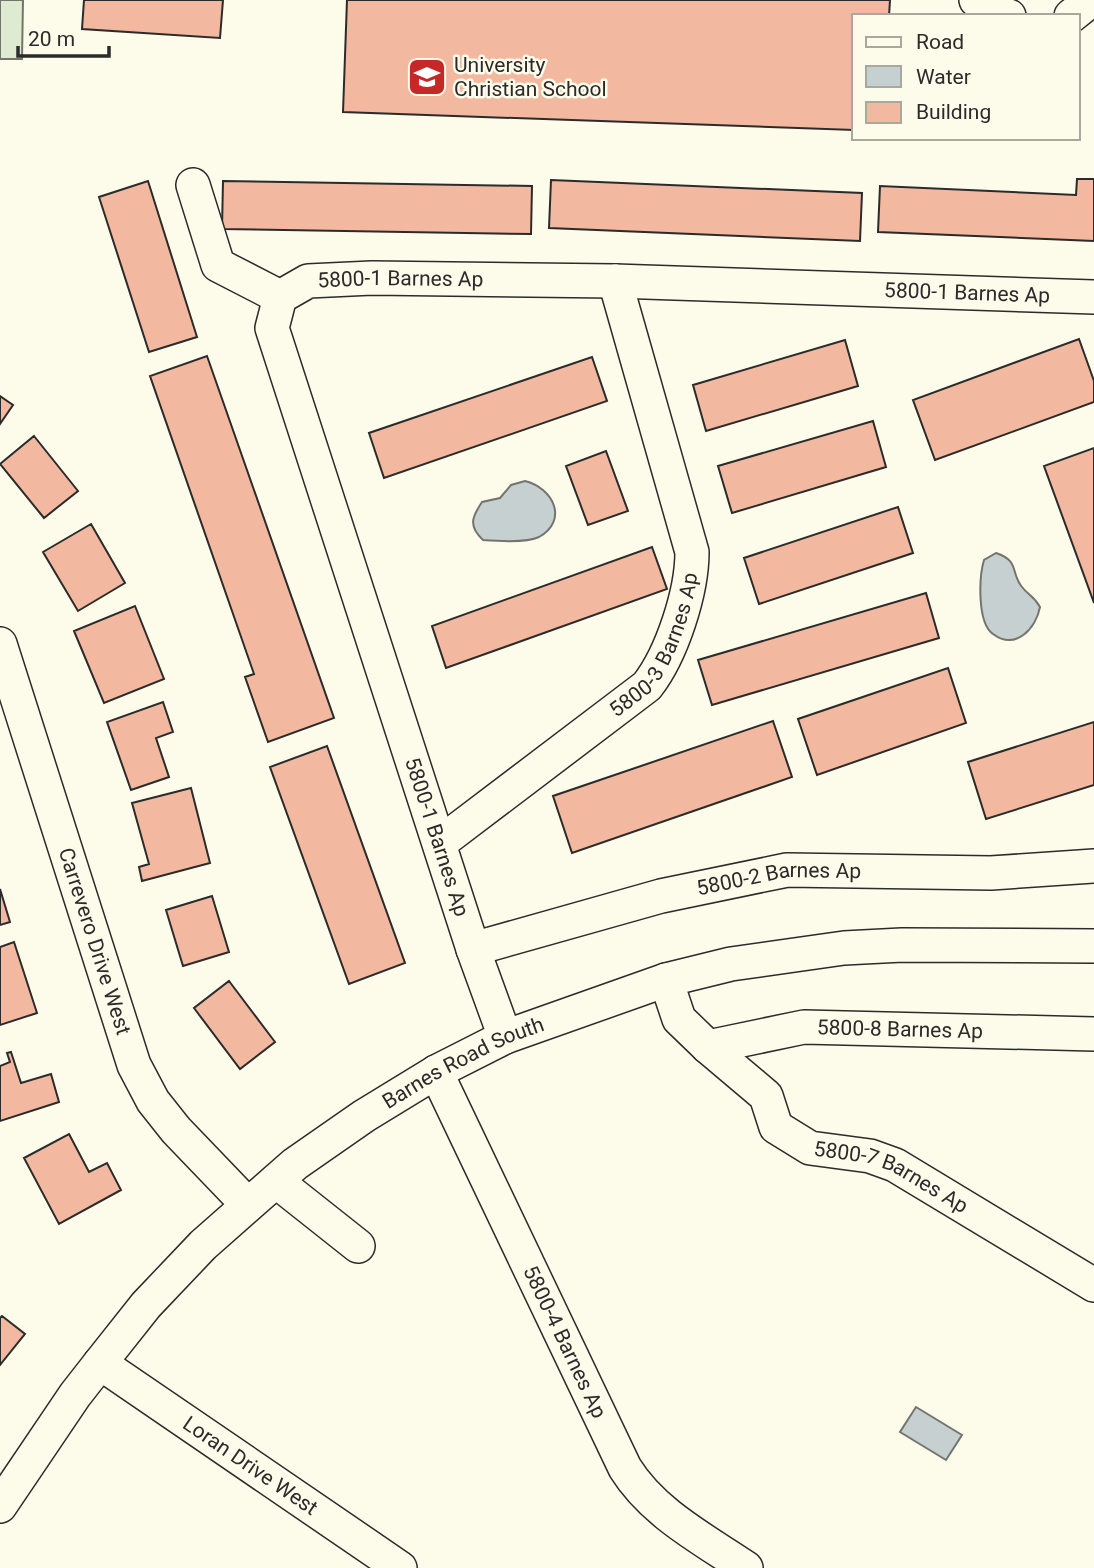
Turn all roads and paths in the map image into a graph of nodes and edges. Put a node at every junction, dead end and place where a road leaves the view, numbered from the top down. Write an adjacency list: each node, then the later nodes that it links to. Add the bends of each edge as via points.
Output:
1 (976, 0): 3 (street)
2 (1091, 0): 4 (street)
3 (1000, 14)
4 (1074, 14)
5 (193, 185): 7 (street, via 218,265)
6 (615, 281): 7 (street, 5800-1 Barnes Ap, via 321,280 308,281); 8 (street, 5800-1 Barnes Ap); 10 (street, 5800-3 Barnes Ap, via 692,552 688,588 668,653 647,686)
7 (279, 297): 10 (street, 5800-1 Barnes Ap, via 272,328)
8 (1094, 298)
9 (0, 644): 20 (street, Carrevero Drive West, via 134,1065 153,1101 176,1130)
10 (440, 843): 13 (street, 5800-1 Barnes Ap)
11 (1094, 866): 13 (street, 5800-2 Barnes Ap, via 991,873 787,870 661,896)
12 (1094, 946): 14 (street, Barnes Road South, via 844,948 731,964)
13 (473, 949): 16 (street, 5800-1 Barnes Ap)
14 (666, 980): 16 (street, Barnes Road South); 17 (street, 5800-7 Barnes Ap, via 679,1019)
15 (1094, 1034): 17 (street, 5800-8 Barnes Ap, via 804,1027)
16 (505, 1037): 18 (street, Barnes Road South)
17 (708, 1047): 22 (street, 5800-7 Barnes Ap, via 766,1096 776,1127 810,1148 870,1156 895,1165)
18 (436, 1072): 19 (street, Barnes Road South, via 364,1115); 26 (street, 5800-4 Barnes Ap, via 631,1478 663,1511)
19 (276, 1181): 20 (street, Barnes Road South); 21 (street)
20 (248, 1205): 23 (street, Barnes Road South, via 146,1305)
21 (358, 1246)
22 (1094, 1285)
23 (100, 1363): 24 (street, Barnes Road South); 25 (street, Loran Drive West)
24 (0, 1506)
25 (400, 1568)
26 (746, 1568)

